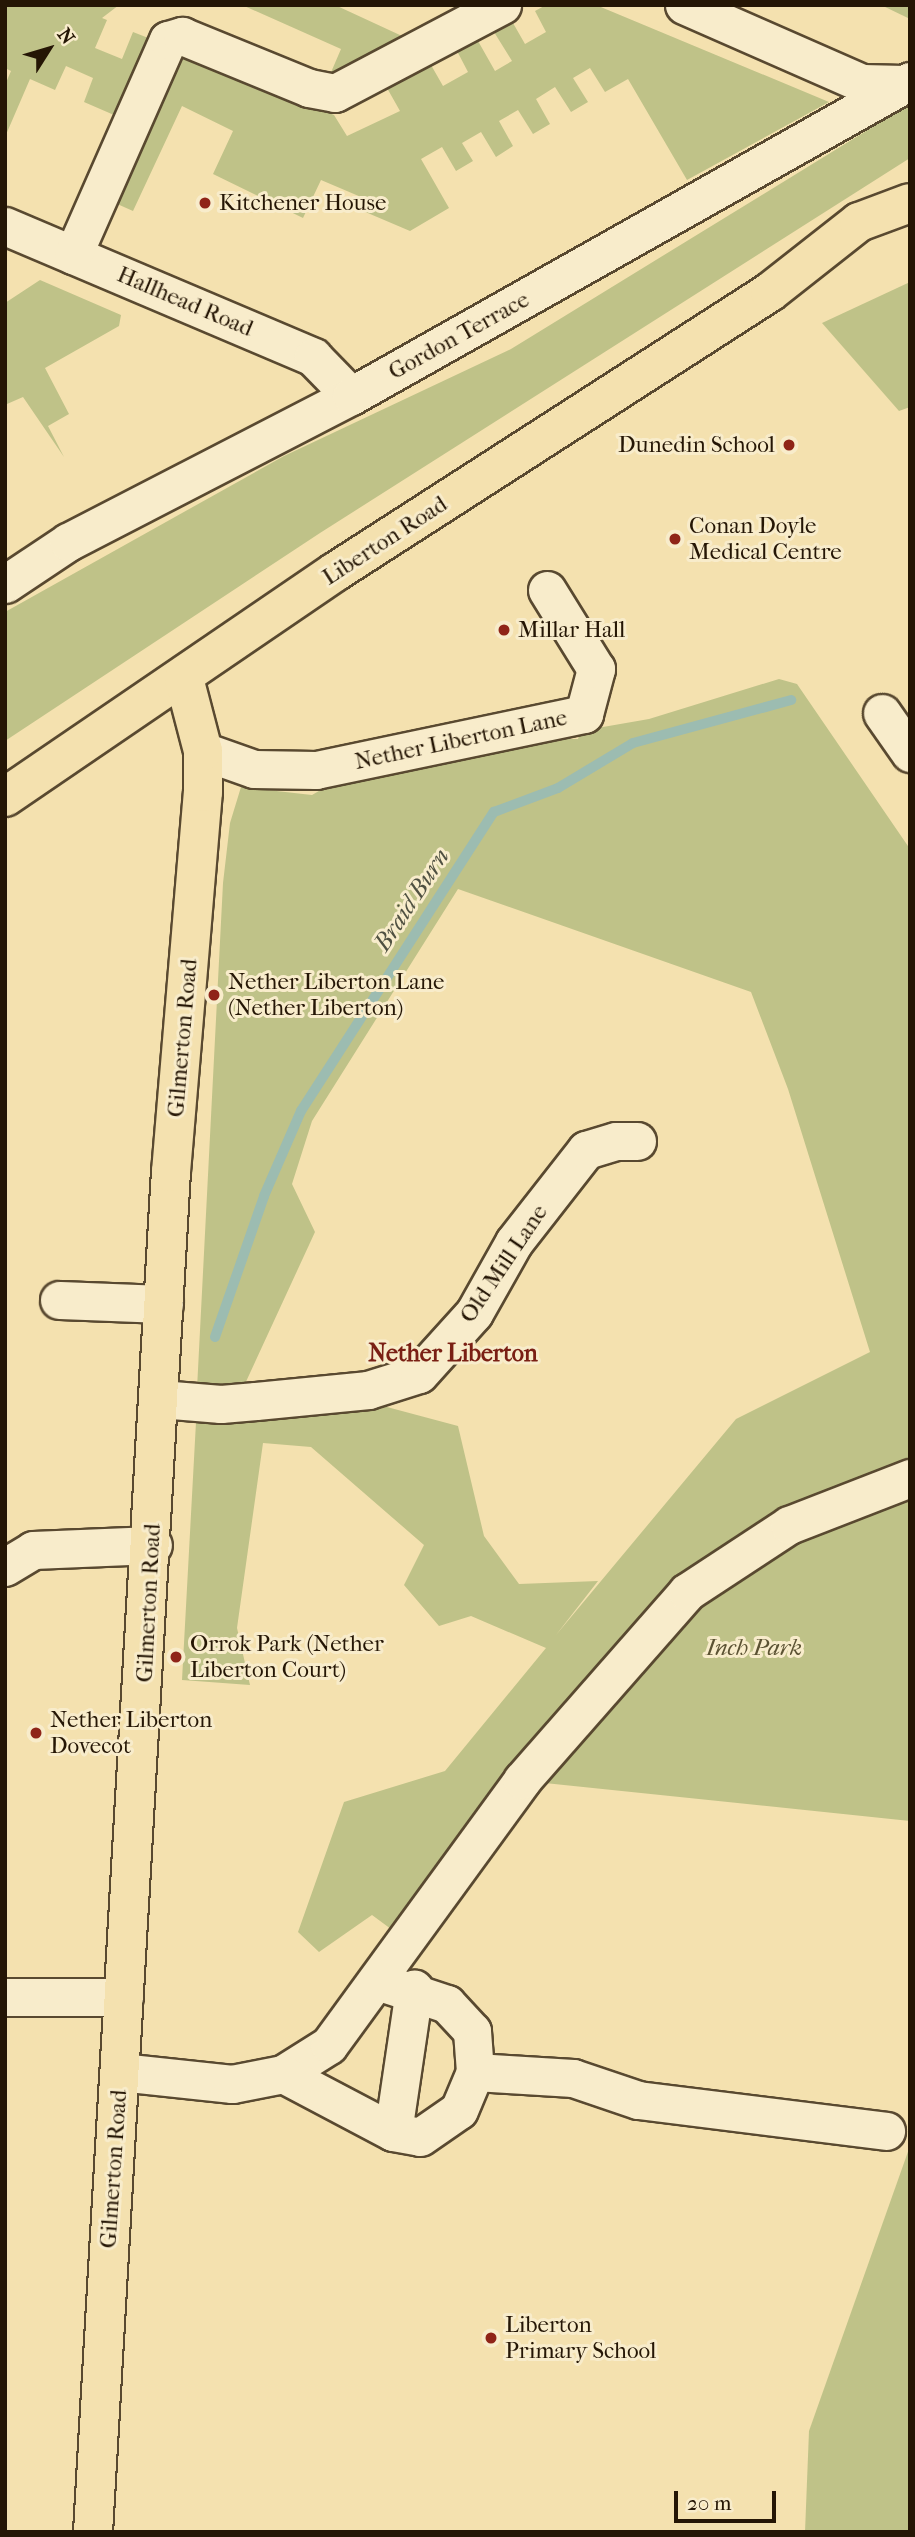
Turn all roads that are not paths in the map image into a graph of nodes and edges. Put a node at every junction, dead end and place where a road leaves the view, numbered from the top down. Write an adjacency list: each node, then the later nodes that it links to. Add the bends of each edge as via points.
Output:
1 (502, 5): 7 (street, via 335,93 309,88 182,36 168,40)
2 (684, 5): 3 (street, via 862,83)
3 (907, 83): 9 (street, Gordon Terrace)
4 (910, 203): 8 (main road, Liberton Road, via 859,222)
5 (5, 226): 7 (street, Hallhead Road)
6 (910, 229): 8 (main road, Liberton Road, via 866,244)
7 (73, 255): 9 (street, Hallhead Road, via 313,357)
8 (770, 292): 12 (main road, Liberton Road, via 335,572)
9 (351, 397): 10 (street, Gordon Terrace, via 81,535)
10 (5, 584)
11 (547, 590): 14 (street, Nether Liberton Lane, via 596,669 584,714 316,770 254,769)
12 (184, 678): 14 (main road, Gilmerton Road); 16 (main road, Liberton Road)
13 (882, 713): 15 (street)
14 (203, 751): 19 (main road, Gilmerton Road)
15 (910, 753)
16 (5, 797)
17 (637, 1141): 20 (street, Old Mill Lane, via 586,1150 514,1242 474,1313 419,1374 368,1390 256,1401 221,1404)
18 (59, 1300): 19 (street)
19 (164, 1304): 20 (main road, Gilmerton Road)
20 (160, 1399): 22 (main road, Gilmerton Road)
21 (910, 1478): 24 (street, via 789,1525 687,1591 522,1780)
22 (153, 1545): 23 (street, via 33,1550); 27 (main road, Gilmerton Road)
23 (5, 1567)
24 (377, 1981): 25 (street); 30 (street, via 329,2045)
25 (414, 1989): 29 (street, via 447,2004 472,2031); 32 (street)
26 (5, 1997): 27 (street)
27 (124, 1997): 28 (main road, Gilmerton Road)
28 (120, 2072): 30 (street, via 232,2084); 33 (main road, Gilmerton Road)
29 (475, 2072): 31 (street, via 573,2078 638,2100); 32 (street, via 459,2110 421,2137)
30 (283, 2074): 32 (street)
31 (886, 2131)
32 (393, 2132)
33 (93, 2532)

